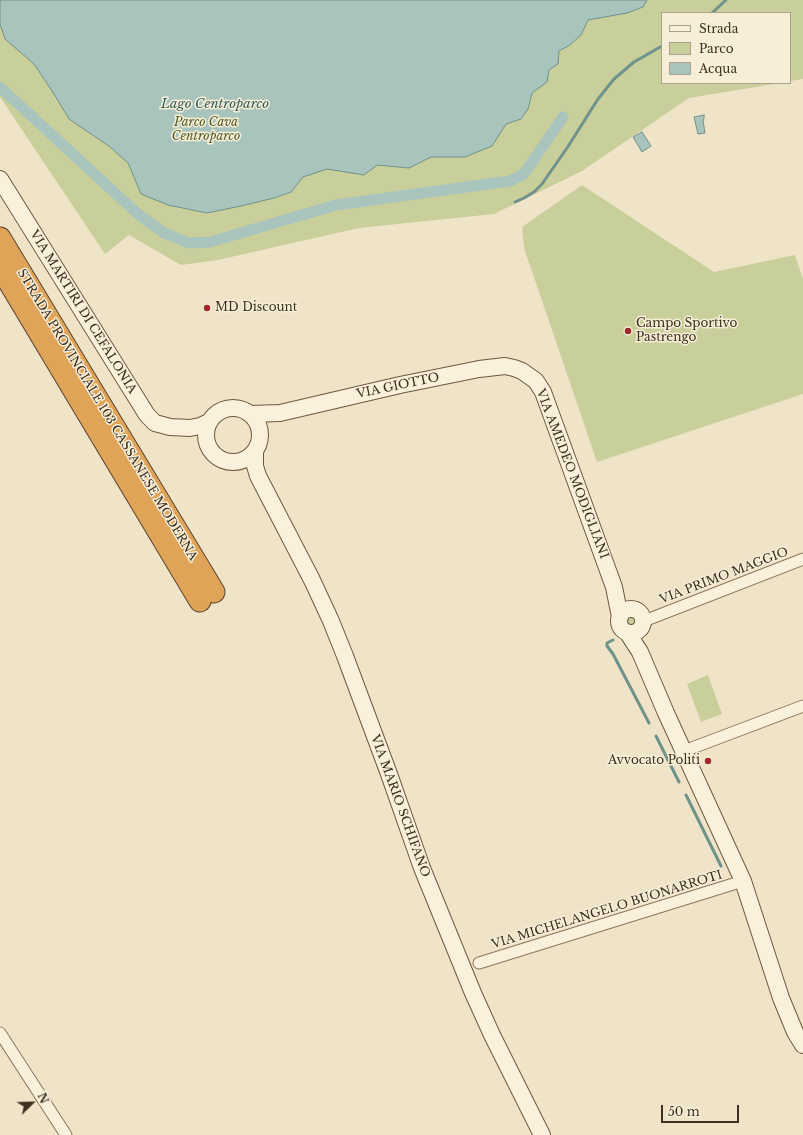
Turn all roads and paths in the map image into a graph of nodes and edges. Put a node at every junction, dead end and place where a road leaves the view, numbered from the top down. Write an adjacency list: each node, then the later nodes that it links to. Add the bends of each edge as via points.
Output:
1 (0, 179): 8 (street, VIA MARTIRI DI CEFALONIA, via 147,415 154,423)
2 (0, 238): 3 (highway, STRADA PROVINCIALE 103 CASSANESE MODERNA, via 207,597)
3 (0, 267)
4 (518, 370): 5 (street, VIA GIOTTO, via 505,366 479,369); 15 (street, VIA AMEDEO MODIGLIANI, via 533,378 543,392 614,587)
5 (280, 413): 6 (street, VIA GIOTTO); 9 (street, VIA GIOTTO, via 267,422)
6 (250, 414): 7 (street, via 240,409 227,409); 9 (street, via 256,421)
7 (209, 422): 8 (street, VIA MARTIRI DI CEFALONIA, via 190,428); 10 (street, via 206,435)
8 (178, 428): 10 (street, VIA MARTIRI DI CEFALONIA, via 196,435)
9 (260, 433): 11 (street)
10 (208, 445): 12 (street, via 218,458)
11 (255, 451): 12 (street, via 246,459); 13 (street, VIA MARIO SCHIFANO)
12 (233, 462): 13 (street)
13 (258, 476): 23 (street, VIA MARIO SCHIFANO, via 331,621 422,868 472,993)
14 (803, 559): 15 (street, VIA PRIMO MAGGIO)
15 (637, 620): 17 (street, VIA AMEDEO MODIGLIANI, via 640,652)
16 (803, 706): 17 (street)
17 (684, 751): 18 (street, VIA AMEDEO MODIGLIANI)
18 (743, 881): 19 (street, VIA MICHELANGELO BUONARROTI); 21 (street, VIA AMEDEO MODIGLIANI, via 781,998)
19 (479, 963)
20 (0, 1033): 22 (street)
21 (800, 1034)
22 (66, 1135)
23 (542, 1135)

